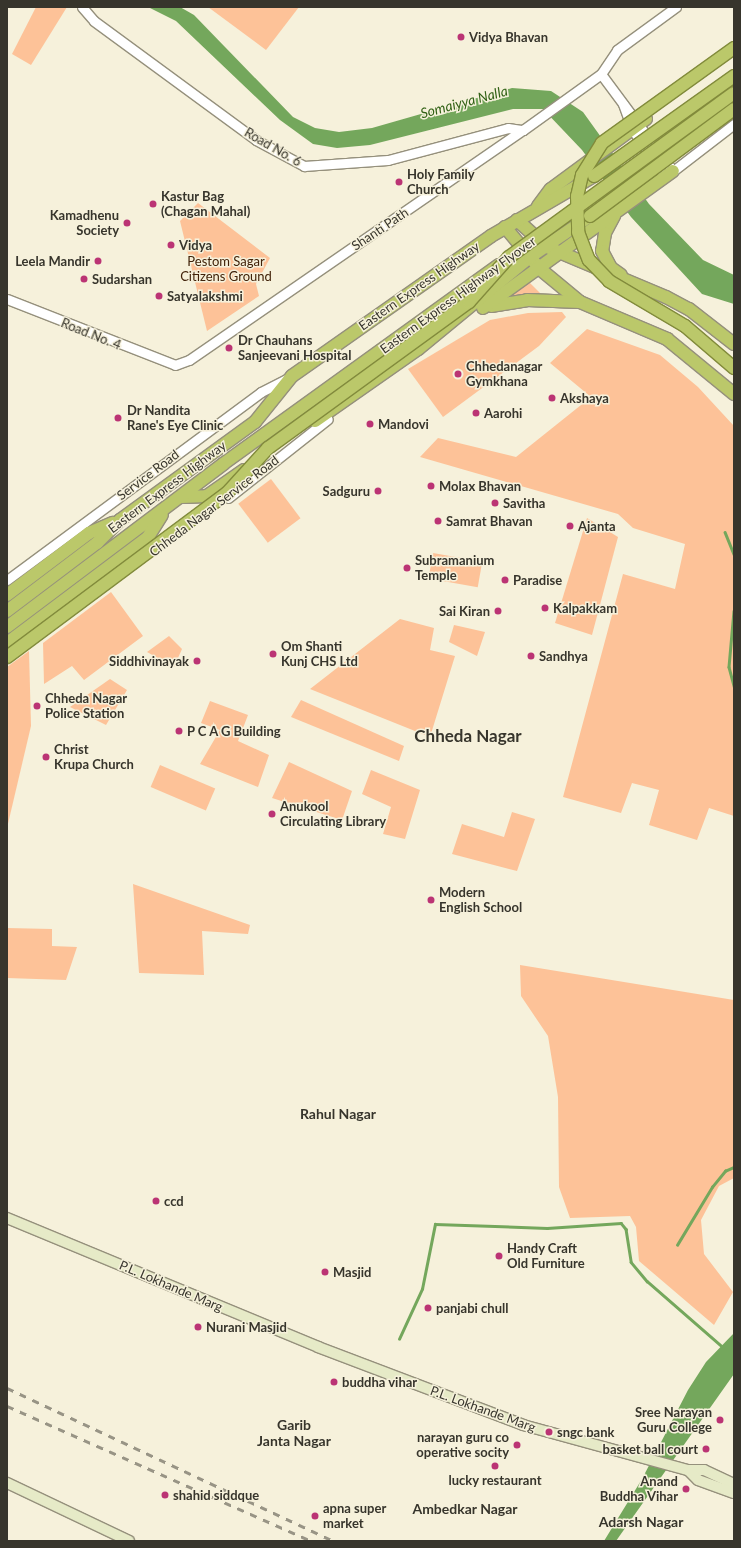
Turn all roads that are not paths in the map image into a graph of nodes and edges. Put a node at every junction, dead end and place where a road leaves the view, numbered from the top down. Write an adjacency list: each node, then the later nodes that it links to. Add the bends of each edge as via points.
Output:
1 (82, 7): 10 (street, Road No. 6, via 94,22 256,140 304,166 388,160 508,128)
2 (673, 8): 4 (street, via 617,50)
3 (733, 54): 9 (highway); 29 (highway, bridge, via 602,143 582,175 577,196 578,232 589,260 609,281 685,326)
4 (601, 74): 9 (street); 10 (street, Shanti Path)
5 (734, 76): 12 (highway, Eastern Express Highway, bridge, via 594,176)
6 (734, 93): 18 (highway, Eastern Express Highway Flyover, bridge)
7 (734, 109): 16 (highway, bridge)
8 (734, 124): 11 (street)
9 (636, 126): 11 (street); 12 (highway, bridge, via 550,188)
10 (524, 130): 28 (street, Shanti Path, via 189,360)
11 (669, 174): 13 (highway)
12 (536, 208): 14 (highway, Eastern Express Highway)
13 (616, 213): 17 (highway); 21 (highway, via 605,234 602,251 611,268)
14 (517, 220): 15 (highway, Eastern Express Highway); 16 (highway)
15 (505, 227): 19 (highway); 30 (highway, Eastern Express Highway)
16 (547, 247): 17 (highway); 19 (highway)
17 (560, 253): 20 (highway); 21 (highway)
18 (509, 257): 32 (highway, Eastern Express Highway Flyover, bridge); 40 (highway, bridge, via 469,302 268,448 227,493)
19 (530, 257): 20 (highway); 25 (highway)
20 (540, 269): 23 (highway); 24 (highway)
21 (630, 282): 26 (highway, via 689,309)
22 (7, 299): 28 (street, Road No. 4, via 104,340)
23 (580, 302): 24 (highway, via 527,300); 31 (highway, via 667,339)
24 (483, 308): 25 (highway)
25 (462, 314): 27 (highway)
26 (734, 344)
27 (418, 349): 32 (highway, via 207,496); 40 (street, Chheda Nagar Service Road, via 249,482)
28 (175, 365)
29 (734, 368)
30 (292, 376): 34 (highway, Eastern Express Highway, via 255,422); 35 (street, Service Road, via 261,392)
31 (734, 394)
32 (182, 497): 33 (highway, Eastern Express Highway)
33 (165, 509): 38 (highway, Eastern Express Highway); 39 (highway, via 148,537)
34 (120, 520): 36 (highway, via 89,533); 37 (highway, Eastern Express Highway, via 97,543)
35 (7, 580)
36 (7, 595)
37 (7, 610)
38 (7, 627)
39 (7, 643)
40 (7, 658)
41 (7, 1218): 42 (main road, P.L. Lokhande Marg, via 318,1347 508,1419)
42 (688, 1470): 44 (main road, via 704,1470); 45 (main road, via 698,1480)
43 (7, 1483): 46 (main road)
44 (734, 1484)
45 (734, 1493)
46 (129, 1541)

